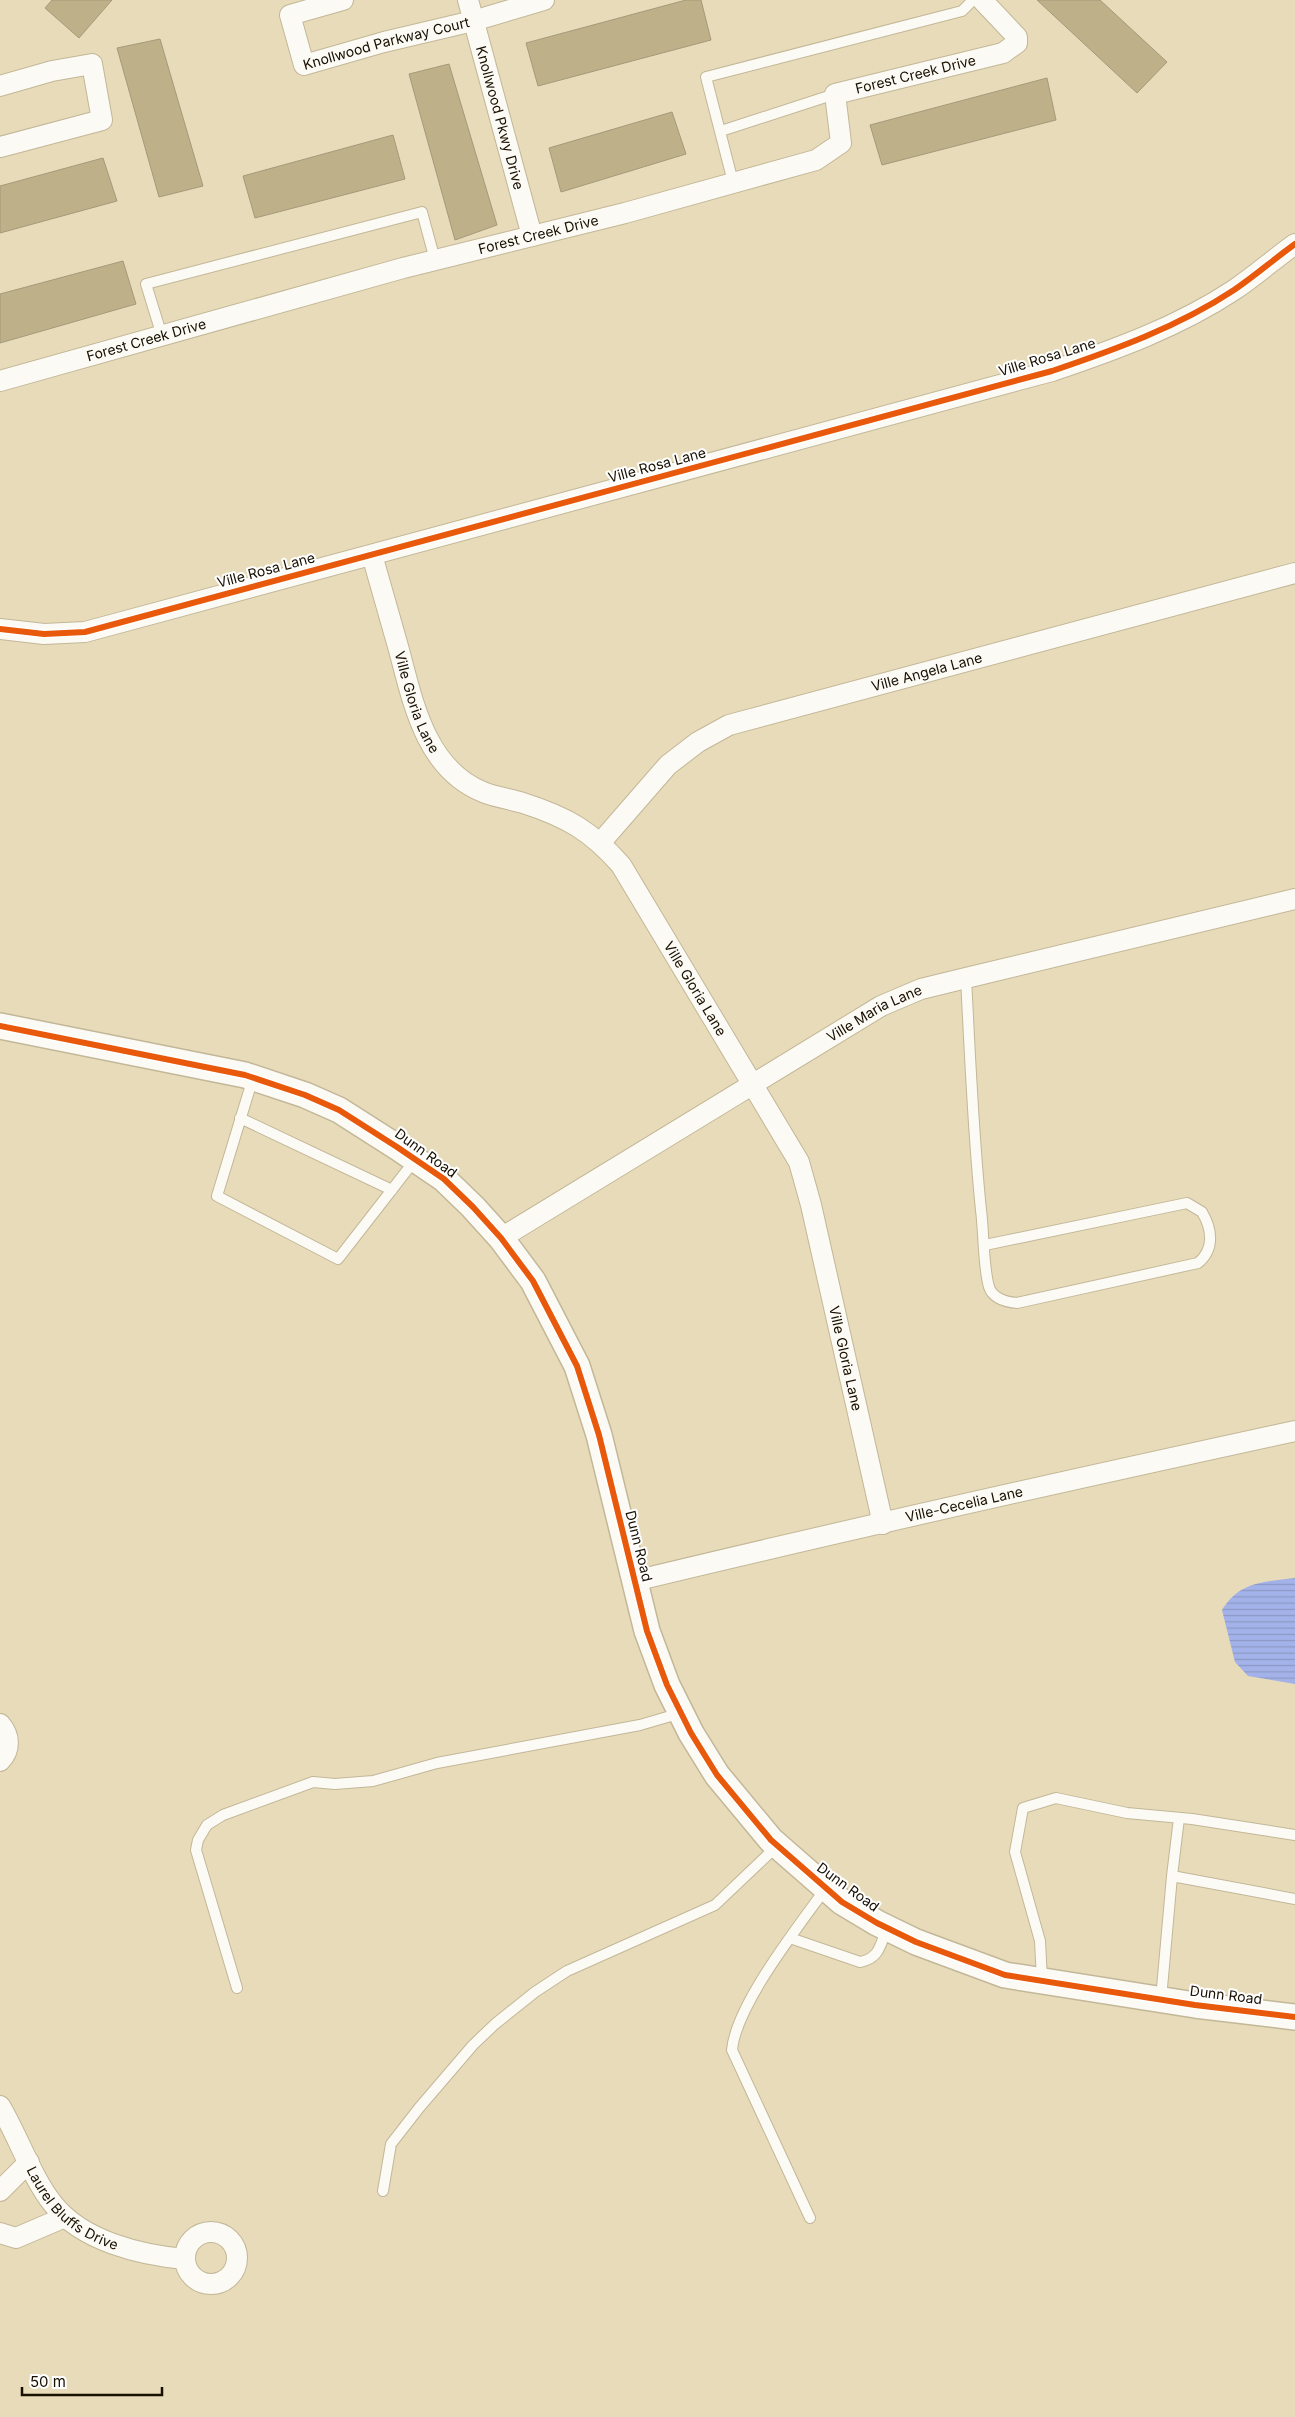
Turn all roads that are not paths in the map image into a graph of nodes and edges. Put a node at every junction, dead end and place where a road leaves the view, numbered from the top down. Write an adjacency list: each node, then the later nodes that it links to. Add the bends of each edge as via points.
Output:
1 (343, 0): 6 (street, Knollwood Parkway Court, via 290,15 304,65)
2 (468, 0): 6 (street, Knollwood Pkwy Drive)
3 (544, 0): 6 (street, Knollwood Parkway Court)
4 (973, 0): 9 (lane, via 962,10 706,78)
5 (982, 0): 8 (street, Forest Creek Drive, via 1017,37 1017,43 1003,53)
6 (472, 21): 12 (street, Knollwood Pkwy Drive)
7 (0, 86): 10 (street, via 92,64 102,120)
8 (835, 94): 9 (lane); 11 (street, Forest Creek Drive, via 841,143 816,160)
9 (720, 131): 11 (lane)
10 (0, 147)
11 (733, 182): 12 (street, Forest Creek Drive)
12 (532, 236): 14 (street, Forest Creek Drive)
13 (1293, 247): 17 (street, Ville Rosa Lane, via 1234,290 1196,312 1157,332 1052,371)
14 (435, 260): 15 (street, Forest Creek Drive); 15 (lane, via 422,212 146,284)
15 (162, 336): 16 (street, Forest Creek Drive)
16 (0, 381)
17 (372, 555): 19 (street, Ville Rosa Lane, via 85,632 44,634); 20 (street, Ville Gloria Lane, via 413,702 425,734 441,759 459,779 483,792 540,808 589,832)
18 (1295, 573): 20 (street, Ville Angela Lane, via 729,725 698,742 668,765)
19 (0, 629)
20 (601, 842): 25 (street, Ville Gloria Lane, via 621,865)
21 (1295, 900): 22 (street, Ville Maria Lane)
22 (966, 978): 25 (street, Ville Maria Lane, via 921,989 881,1006); 30 (lane, via 973,1130)
23 (0, 1026): 24 (street, Dunn Road)
24 (253, 1078): 26 (lane); 27 (street, Dunn Road, via 340,1110)
25 (754, 1084): 29 (street, Ville Maria Lane); 32 (street, Ville Gloria Lane, via 799,1162 812,1205)
26 (240, 1118): 28 (lane); 28 (lane, via 217,1196 338,1259)
27 (415, 1160): 28 (lane); 29 (street, Dunn Road, via 450,1185)
28 (392, 1190)
29 (501, 1238): 33 (street, Dunn Road, via 533,1281 577,1366 599,1435)
30 (985, 1245): 30 (lane, via 989,1288 1000,1299 1017,1303 1198,1263 1210,1249 1211,1241 1202,1212 1187,1203)
31 (1295, 1431): 32 (street, Ville-Cecelia Lane, via 941,1508)
32 (883, 1524): 33 (street, Ville-Cecelia Lane)
33 (634, 1581): 34 (street, Dunn Road, via 647,1631)
34 (681, 1713): 39 (street, Dunn Road, via 717,1775); 46 (lane, via 640,1725 437,1763 373,1781 313,1782 215,1820 207,1825 196,1850)
35 (0, 1724): 36 (street, via 8,1742)
36 (0, 1761)
37 (1179, 1818): 38 (lane); 40 (lane); 45 (lane, via 1056,1798 1023,1808 1015,1852 1040,1941)
38 (1295, 1835)
39 (777, 1846): 41 (street, Dunn Road); 52 (lane, via 715,1905 567,1971 495,2024 473,2045 391,2144)
40 (1172, 1876): 42 (lane); 47 (lane)
41 (826, 1888): 43 (street, Dunn Road, via 842,1902); 44 (lane)
42 (1295, 1899)
43 (887, 1928): 44 (lane, via 876,1955 871,1960 860,1962); 45 (street, Dunn Road, via 1004,1975)
44 (790, 1938): 54 (lane, via 740,2019 733,2036 732,2050)
45 (1042, 1981): 47 (street, Dunn Road)
46 (237, 1988)
47 (1161, 1999): 48 (street, Dunn Road)
48 (1295, 2016)
49 (0, 2106): 50 (street, Laurel Bluffs Drive)
50 (29, 2162): 51 (street); 53 (street, Laurel Bluffs Drive, via 52,2203)
51 (0, 2191)
52 (383, 2191)
53 (65, 2217): 55 (street, via 16,2238); 56 (street, Laurel Bluffs Drive, via 99,2237 158,2255)
54 (810, 2218)
55 (0, 2233)
56 (185, 2259)

